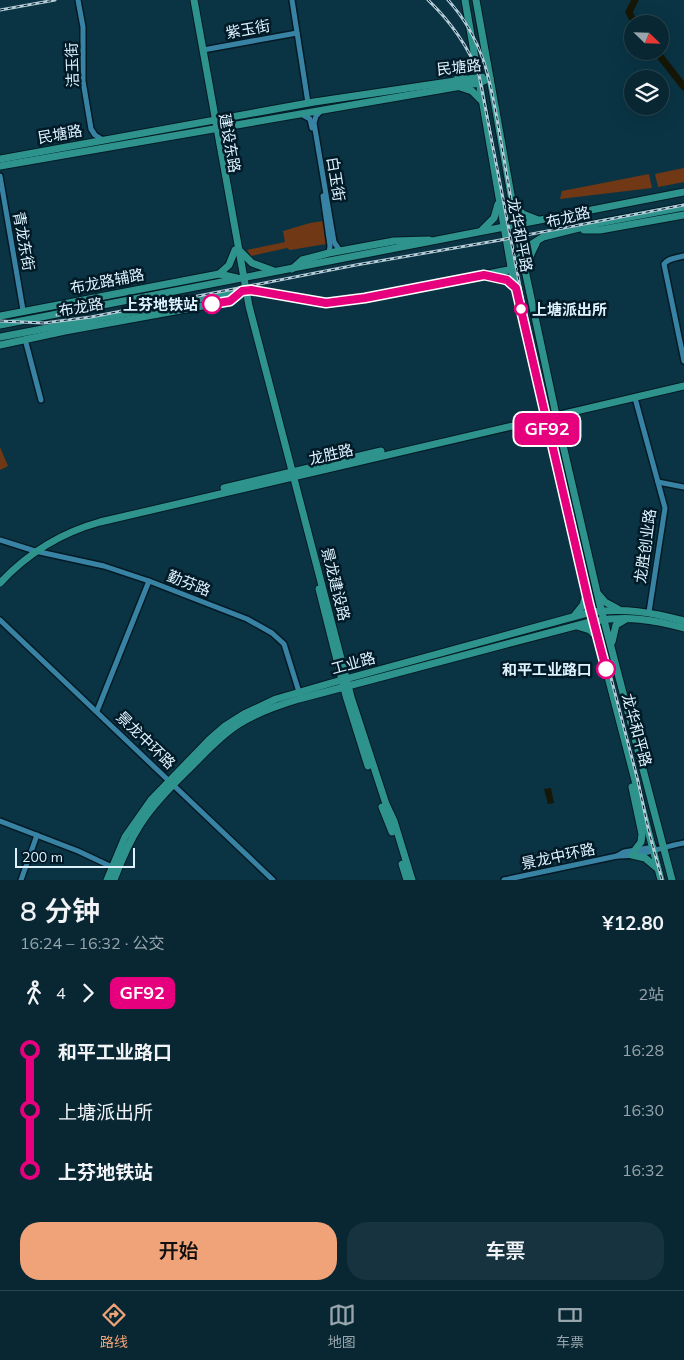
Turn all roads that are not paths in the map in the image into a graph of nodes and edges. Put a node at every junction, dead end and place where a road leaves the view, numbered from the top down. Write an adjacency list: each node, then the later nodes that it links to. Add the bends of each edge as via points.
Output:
1 (78, 0): 17 (street, 洁玉街, via 83,27 83,81)
2 (292, 0): 6 (street)
3 (465, 0): 8 (main road, 龙华和平路)
4 (476, 0): 9 (main road, 龙华和平路)
5 (192, 1): 7 (main road, 建设东路); 16 (main road, 建设东路)
6 (297, 33): 7 (street, 紫玉街); 13 (street)
7 (203, 50): 16 (main road, 建设东路)
8 (474, 50): 10 (main road, 龙华和平路); 11 (main road, via 470,64)
9 (490, 78): 10 (main road, 民塘路); 26 (main road, 龙华和平路)
10 (479, 80): 11 (main road, 民塘路); 12 (main road, 龙华和平路)
11 (454, 84): 12 (main road, via 472,91); 13 (main road, 民塘路); 14 (main road, 民塘路)
12 (482, 101): 25 (main road, 龙华和平路)
13 (308, 103): 16 (main road, 民塘路)
14 (321, 111): 15 (main road, 民塘路); 37 (street, 白玉街, via 314,123 334,242)
15 (301, 114): 18 (main road, 民塘路); 38 (street, 白玉街, via 311,123)
16 (214, 121): 18 (main road, 建设东路); 19 (main road, 民塘路)
17 (91, 129): 19 (street, via 98,138); 20 (street, via 88,140)
18 (215, 130): 22 (main road, 民塘路); 36 (main road, 建设东路)
19 (106, 140): 20 (main road, 民塘路)
20 (82, 144): 21 (main road, 民塘路)
21 (0, 159)
22 (0, 166)
23 (0, 176): 52 (street, 青龙东街)
24 (684, 192): 29 (main road, 布龙路)
25 (499, 198): 31 (main road, 龙华和平路); 33 (main road, via 494,218)
26 (512, 202): 29 (main road, via 523,214); 30 (main road, 龙华和平路)
27 (684, 207): 32 (main road, 布龙路)
28 (684, 215): 32 (main road, via 600,230)
29 (541, 221): 30 (main road, 布龙路)
30 (517, 224): 31 (main road, 布龙路); 39 (main road, 龙华和平路)
31 (504, 226): 33 (main road, 布龙路); 41 (main road, 龙华和平路)
32 (578, 230): 34 (main road, 布龙路)
33 (481, 231): 35 (main road, 布龙路)
34 (539, 239): 39 (main road, 布龙路); 45 (main road, via 529,259)
35 (440, 241): 37 (main road, 布龙路, via 414,239); 42 (main road, 布龙路)
36 (236, 248): 43 (main road, via 250,262); 44 (main road, via 229,265); 47 (main road, 建设东路)
37 (340, 251): 38 (main road, 布龙路)
38 (329, 253): 42 (main road, via 302,260)
39 (522, 256): 41 (main road, 布龙路); 45 (main road, 龙华和平路)
40 (684, 256): 58 (street, via 664,264)
41 (511, 267): 46 (main road, 布龙路, via 503,272); 48 (main road, 龙华和平路)
42 (292, 269): 43 (main road, 布龙路)
43 (276, 272): 47 (main road, 布龙路)
44 (219, 274): 47 (main road); 50 (main road, 布龙路辅路)
45 (527, 274): 63 (main road, 龙华和平路)
46 (484, 275): 48 (main road, via 507,280); 49 (main road, 布龙路, via 326,303 255,290)
47 (242, 278): 49 (main road, 建设东路); 51 (main road, 布龙路)
48 (516, 288): 64 (main road, 龙华和平路)
49 (244, 291): 55 (main road, 布龙路); 56 (main road, via 230,301); 65 (main road, 景龙建设路)
50 (70, 302): 51 (main road); 52 (main road, 布龙路辅路)
51 (95, 306): 54 (main road, 布龙路)
52 (23, 310): 53 (main road, 布龙路辅路)
53 (0, 316)
54 (0, 325)
55 (0, 337)
56 (25, 339): 57 (main road); 62 (street)
57 (0, 345)
58 (684, 361)
59 (684, 382): 63 (main road, 龙胜路)
60 (684, 386): 61 (main road, 龙胜路)
61 (635, 399): 63 (main road, 龙胜路); 66 (street, 龙胜创业路)
62 (40, 400)
63 (556, 414): 64 (main road, 龙胜路); 74 (main road, 龙华和平路)
64 (544, 416): 65 (main road, 龙胜路); 73 (main road, 龙华和平路)
65 (292, 474): 69 (main road, 龙胜路, via 98,518 66,529); 89 (main road, 景龙建设路)
66 (658, 482): 67 (street); 75 (street, 龙胜创业路, via 665,510)
67 (684, 487)
68 (0, 540): 69 (street, 勤芬路)
69 (32, 551): 70 (main road, 龙胜路); 71 (street, 勤芬路, via 104,566); 72 (main road, 龙胜路)
70 (0, 577)
71 (149, 581): 90 (street, 勤芬路, via 231,612 272,632 284,644); 91 (street)
72 (0, 583)
73 (586, 592): 78 (main road, 龙华和平路); 79 (main road, via 581,609)
74 (597, 593): 76 (main road, via 609,605); 77 (main road, 龙华和平路)
75 (649, 608): 76 (main road, 工业路); 84 (main road, 工业路)
76 (624, 610): 77 (main road, 工业路)
77 (602, 611): 78 (main road, 工业路); 81 (main road, 龙华和平路)
78 (591, 612): 79 (main road, 工业路); 83 (main road, 龙华和平路)
79 (572, 618): 89 (main road, 工业路)
80 (632, 618): 81 (main road, 工业路); 86 (main road, 工业路); 88 (main road, via 616,625)
81 (604, 619): 83 (main road, 工业路); 88 (main road, 龙华和平路)
82 (0, 620): 91 (street, 景龙中环路)
83 (594, 621): 85 (main road, 工业路); 87 (main road, 龙华和平路)
84 (684, 621)
85 (572, 626): 87 (main road, via 588,630); 89 (main road, 工业路)
86 (684, 628)
87 (598, 638): 92 (main road, 龙华和平路)
88 (611, 647): 97 (main road, 龙华和平路)
89 (345, 683): 90 (main road, 工业路); 93 (main road, 工业路, via 281,704 245,720); 106 (main road, 景龙建设路, via 381,806); 107 (main road, 景龙建设路)
90 (299, 692): 93 (main road, 工业路, via 264,704 234,720 209,740)
91 (98, 711): 93 (street, 景龙中环路)
92 (624, 735): 98 (main road, 龙华和平路); 99 (main road, via 627,765 642,829 641,842)
93 (172, 782): 100 (main road, 工业路, via 130,828); 104 (main road, 工业路, via 136,832); 105 (street, 景龙中环路)
94 (0, 821): 95 (street)
95 (38, 835): 100 (street); 102 (street)
96 (684, 843): 97 (street, 景龙中环路)
97 (662, 847): 98 (street, 景龙中环路); 110 (main road, 龙华和平路)
98 (653, 849): 99 (street, 景龙中环路); 101 (main road, 龙华和平路)
99 (634, 853): 101 (main road); 108 (street, 景龙中环路, via 624,852)
100 (112, 867): 103 (main road, 工业路)
101 (658, 869): 109 (main road, 龙华和平路)
102 (21, 880)
103 (107, 880)
104 (114, 880)
105 (273, 880)
106 (407, 880)
107 (412, 880)
108 (504, 880)
109 (661, 880)
110 (672, 880)

